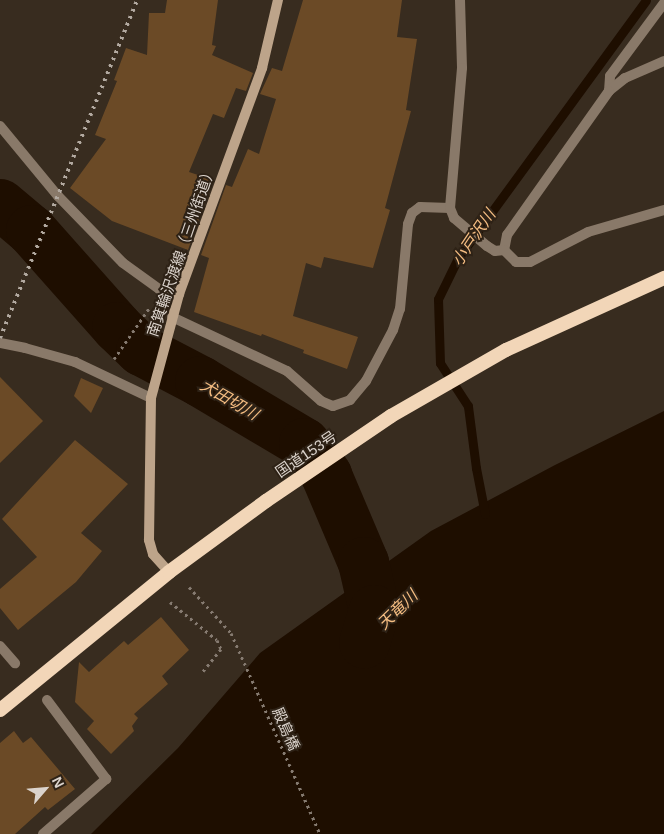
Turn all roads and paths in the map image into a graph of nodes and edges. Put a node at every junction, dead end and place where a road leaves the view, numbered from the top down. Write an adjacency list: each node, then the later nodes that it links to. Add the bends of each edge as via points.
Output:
1 (278, 0): 11 (main road, 南箕輪沢渡線（三州街道）, via 262,68)
2 (460, 0): 7 (street, via 462,68)
3 (664, 2): 5 (street, via 610,76)
4 (664, 61): 5 (street, via 625,78)
5 (609, 91): 9 (street, via 507,235)
6 (0, 126): 11 (street, via 58,196 123,263 159,289)
7 (450, 208): 9 (street, via 454,218 465,229 495,252); 13 (street, via 420,207 412,213 408,224 400,308 393,330 366,382 350,400 333,406 321,401 286,371)
8 (664, 210): 9 (street, via 588,232 530,262 516,262)
9 (504, 250)
10 (664, 278): 17 (highway, 国道153号, via 506,350 391,416)
11 (179, 294): 13 (main road, 南箕輪沢渡線（三州街道）)
12 (148, 310): 15 (path)
13 (171, 322): 16 (main road, 南箕輪沢渡線（三州街道）)
14 (0, 343): 16 (street, via 75,362)
15 (113, 361)
16 (151, 398): 17 (main road, 南箕輪沢渡線（三州街道）, via 149,540 153,554)
17 (169, 572): 24 (highway, 国道153号)
18 (189, 587): 26 (path, 殿島橋, via 231,633)
19 (170, 602): 22 (path, via 217,640 221,649)
20 (0, 646): 21 (street)
21 (15, 663)
22 (201, 674)
23 (46, 700): 25 (street, via 106,779)
24 (0, 710)
25 (43, 834)
26 (320, 834)

